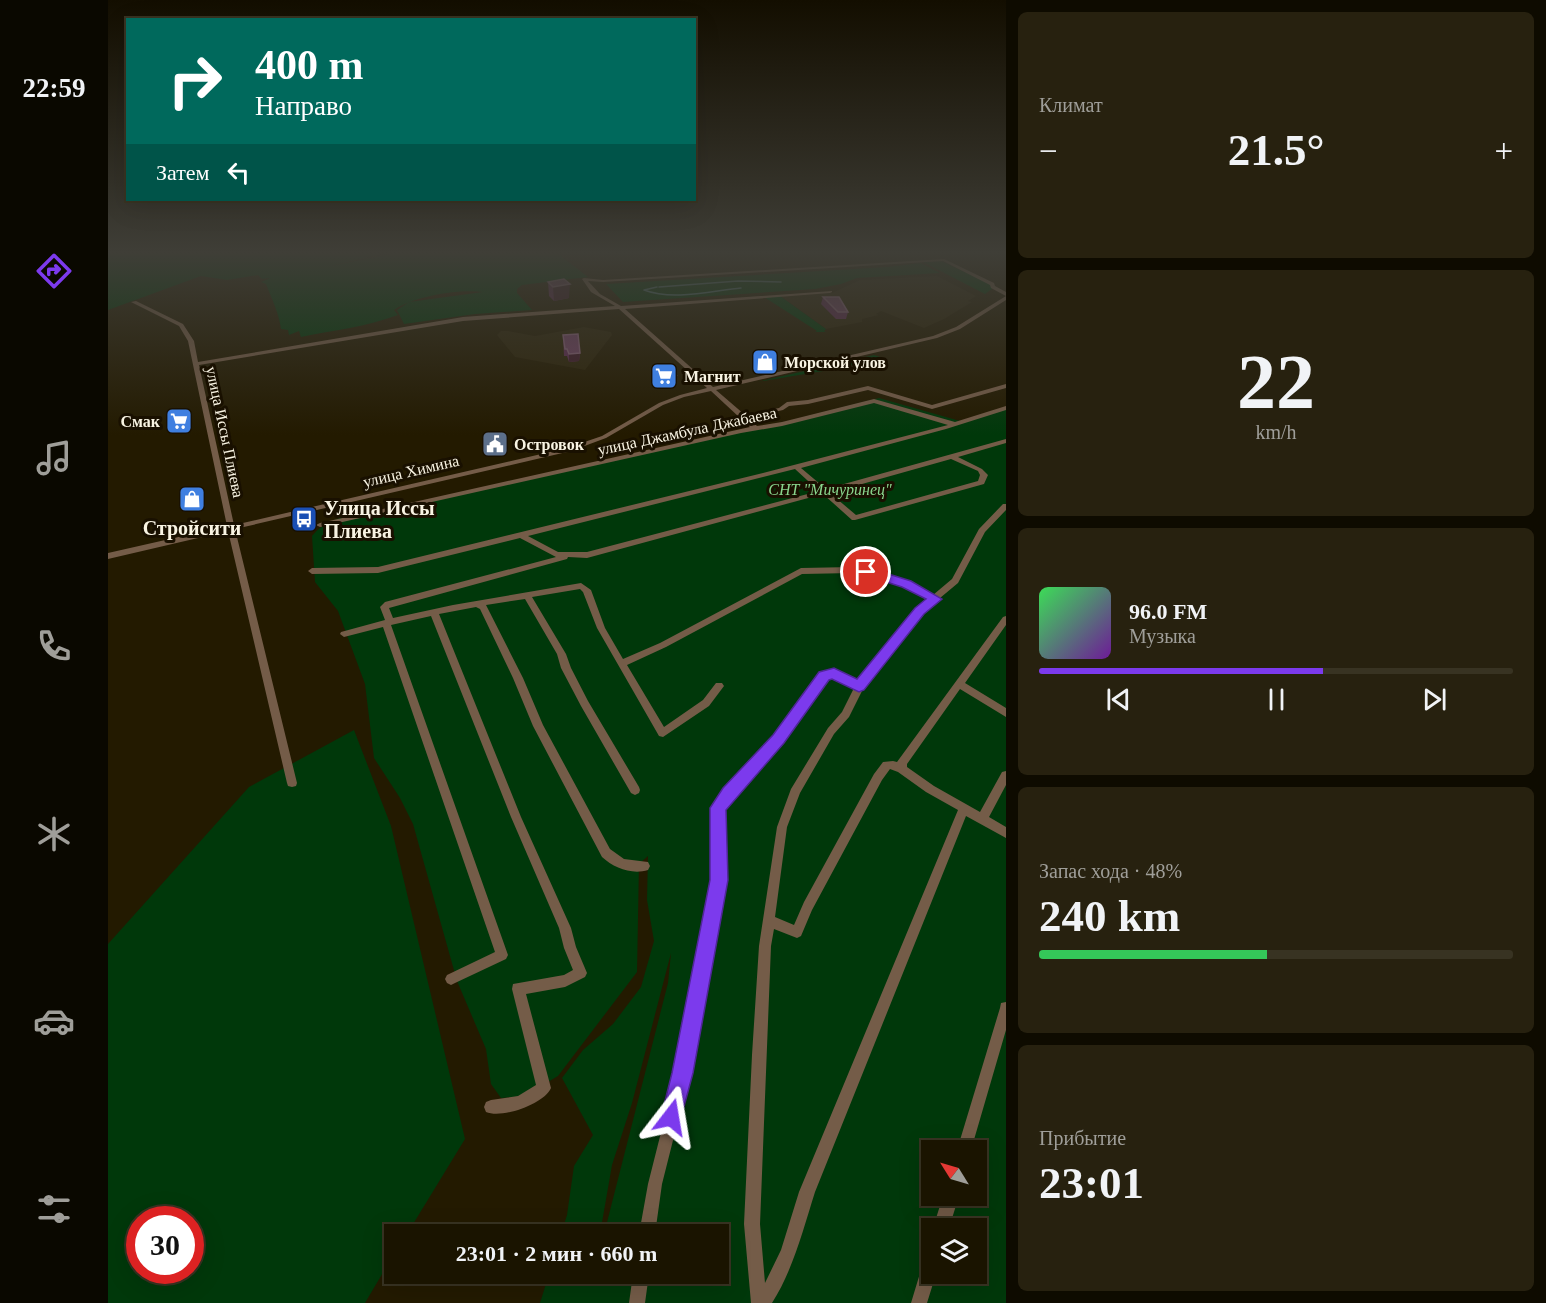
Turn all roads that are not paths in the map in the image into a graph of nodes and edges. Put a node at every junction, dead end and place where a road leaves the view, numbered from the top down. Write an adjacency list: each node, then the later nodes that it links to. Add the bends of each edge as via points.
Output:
1 (158, 314): 5 (street, улица Иссы Плиева, via 181,325 189,336)
2 (528, 314): 5 (street, via 445,321)
3 (629, 314): 7 (street)
4 (981, 314): 7 (street, улица Химина, via 925,340)
5 (197, 364): 18 (street, улица Иссы Плиева)
6 (1006, 386): 9 (street, via 932,407 868,388)
7 (711, 389): 9 (street); 18 (street, улица Химина, via 671,400 604,437 569,450)
8 (1006, 408): 10 (street)
9 (742, 418): 11 (street)
10 (953, 423): 11 (street, улица Джамбула Джабаева, via 874,401); 14 (street)
11 (756, 429): 17 (street, улица Джамбула Джабаева)
12 (1006, 441): 13 (street)
13 (953, 457): 15 (street); 15 (street, via 981,470 981,482 855,518)
14 (796, 467): 15 (street); 19 (street)
15 (825, 492): 21 (street, via 587,555)
16 (1006, 506): 24 (street, via 982,531 955,581)
17 (320, 525)
18 (231, 528): 20 (street, улица Химина); 37 (street, улица Иссы Плиева)
19 (521, 535): 21 (street, via 556,554); 22 (street, via 378,570)
20 (108, 556)
21 (570, 556): 28 (street, via 388,604 384,607)
22 (312, 571)
23 (527, 595): 25 (street); 30 (street, via 581,586 587,590); 38 (street)
24 (935, 599): 30 (street, via 878,573 801,572); 33 (street, via 919,611)
25 (477, 604): 26 (street); 42 (street, via 483,607 538,726 606,854 627,866)
26 (434, 612): 28 (street); 46 (street, via 581,973 565,981 518,989 544,1088 520,1103)
27 (1006, 619): 31 (street)
28 (388, 623): 29 (street); 44 (street, via 502,956)
29 (345, 634)
30 (621, 664): 32 (street, via 663,733 706,703)
31 (959, 684): 34 (street); 35 (street, via 902,763)
32 (718, 686)
33 (859, 687): 43 (street, via 795,792 782,827); 48 (street, via 834,673 824,676 778,739 718,808 719,880)
34 (1006, 713)
35 (902, 769): 39 (street); 43 (street, via 887,765 878,777 797,933)
36 (1006, 775): 40 (street)
37 (292, 783)
38 (635, 790)
39 (964, 808): 40 (street); 52 (street, via 807,1192 788,1249 768,1296)
40 (982, 819): 41 (street)
41 (1006, 832)
42 (644, 866)
43 (769, 921): 52 (street, via 752,1224)
44 (451, 979)
45 (1006, 1008): 47 (street)
46 (491, 1107)
47 (967, 1140)
48 (649, 1224)
49 (640, 1284): 51 (street)
50 (925, 1284): 53 (street)
51 (637, 1303)
52 (761, 1303)
53 (919, 1303)

